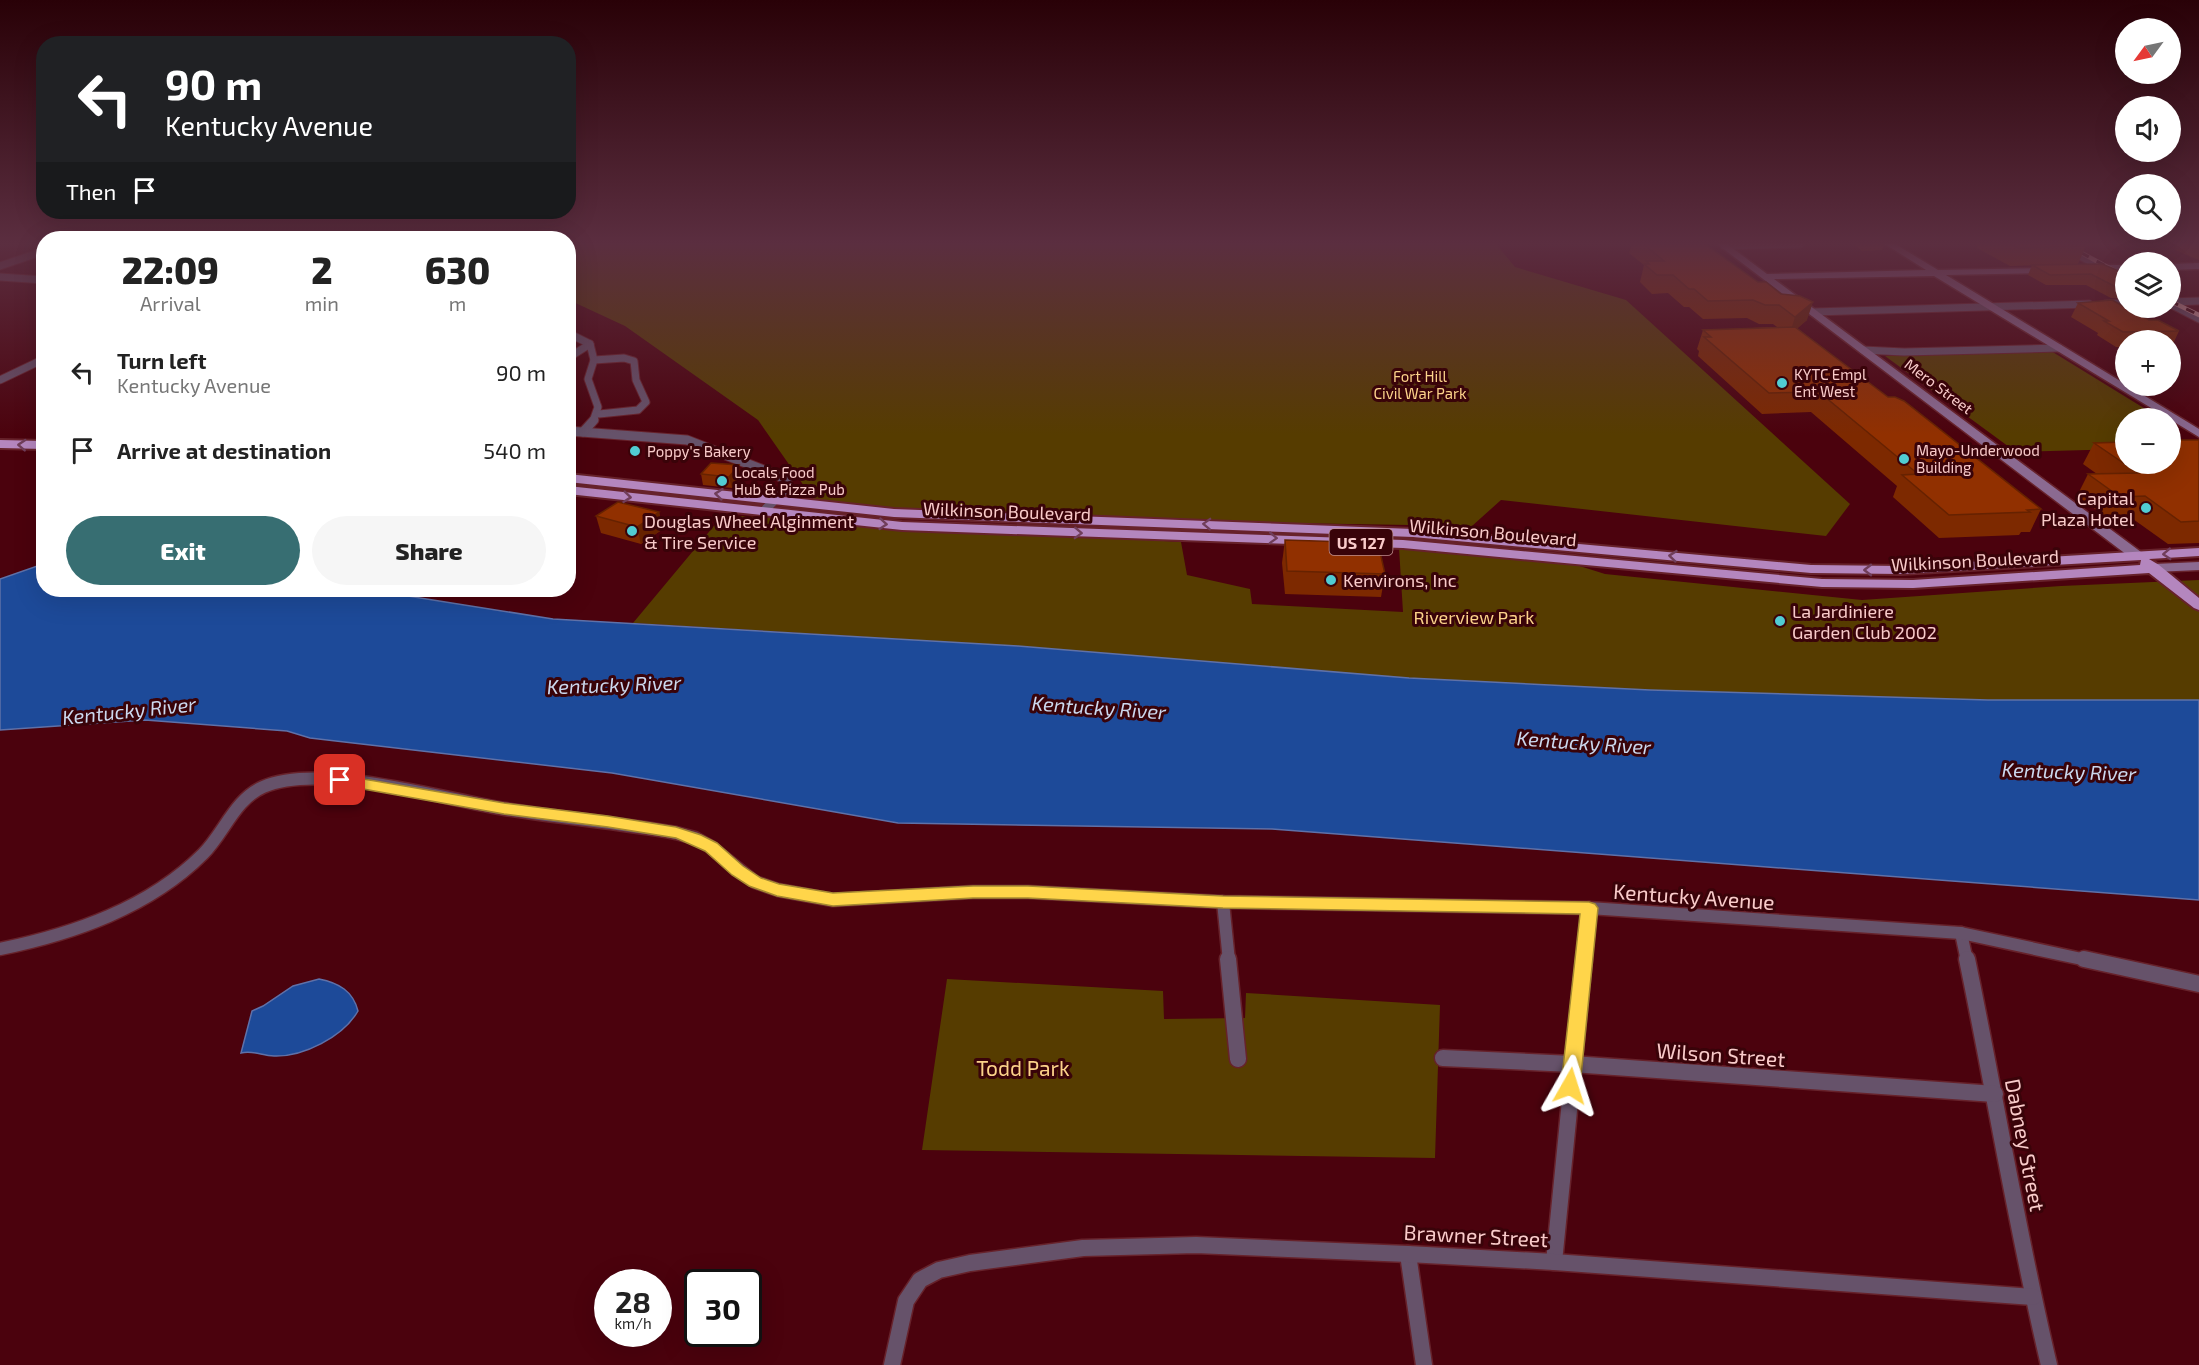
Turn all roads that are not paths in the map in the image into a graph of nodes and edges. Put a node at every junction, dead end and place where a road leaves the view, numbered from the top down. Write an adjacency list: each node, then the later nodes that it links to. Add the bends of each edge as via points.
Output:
1 (1807, 308): 5 (main road, Mero Street)
2 (1967, 308): 5 (street)
3 (1993, 308): 8 (main road)
4 (2182, 308): 6 (street)
5 (1813, 312): 11 (main road, Mero Street)
6 (2199, 319)
7 (576, 337): 9 (street)
8 (2049, 342): 10 (main road); 11 (street, via 1884,346)
9 (590, 344): 12 (street); 14 (street)
10 (2059, 348): 11 (street); 20 (main road)
11 (1863, 350): 30 (main road, Mero Street)
12 (579, 352): 13 (street); 14 (street)
13 (576, 354)
14 (593, 356): 17 (street, via 588,379 600,406); 17 (street, via 634,361 633,378 646,402 638,410)
15 (36, 363): 16 (street)
16 (0, 380)
17 (599, 414): 19 (street)
18 (576, 432): 19 (street)
19 (583, 432): 27 (street, via 664,436 700,444 783,478 787,482 785,489)
20 (2199, 434)
21 (0, 444): 22 (highway, one-way to 21)
22 (36, 446)
23 (0, 455): 24 (highway)
24 (36, 456)
25 (576, 479): 27 (highway, Wilkinson Boulevard / US 127, one-way to 25)
26 (576, 491): 28 (highway, Wilkinson Boulevard / US 127, one-way to 28)
27 (774, 501): 28 (street); 30 (highway, Wilkinson Boulevard / US 127, one-way to 27, via 1901,570 1811,569 1413,533 961,517)
28 (763, 512): 32 (highway, Wilkinson Boulevard / US 127, one-way to 32, via 945,529 1437,546 1855,584 1913,584)
29 (2199, 552): 30 (highway, Wilkinson Boulevard / US 127, one-way to 30)
30 (2136, 555): 32 (highway)
31 (2199, 566): 32 (main road, Wilkinson Boulevard)
32 (2154, 568): 33 (highway)
33 (2199, 605)
34 (1223, 902): 35 (street, Kentucky Avenue); 37 (street, Kentucky Avenue, via 973,892 833,900 755,882 711,847 676,833 504,809 361,783 301,778 265,786 250,795 238,805 205,852 160,888 65,932); 40 (street)
35 (1589, 908): 36 (street, Kentucky Avenue); 41 (street)
36 (1960, 933): 38 (street, Kentucky Avenue); 42 (street, Dabney Street)
37 (0, 949)
38 (2199, 984)
39 (1443, 1058): 41 (street, Wilson Street)
40 (1238, 1059)
41 (1572, 1064): 42 (street, Wilson Street); 44 (street)
42 (1995, 1094): 45 (street, Dabney Street)
43 (1408, 1254): 44 (street, Brawner Street); 46 (street, Brawner Street, via 1196,1245 1083,1248 970,1263 939,1270 920,1280 906,1301); 47 (street)
44 (1554, 1262): 45 (street, Brawner Street)
45 (2033, 1297): 48 (street, Dabney Street)
46 (892, 1365)
47 (1424, 1365)
48 (2049, 1365)

